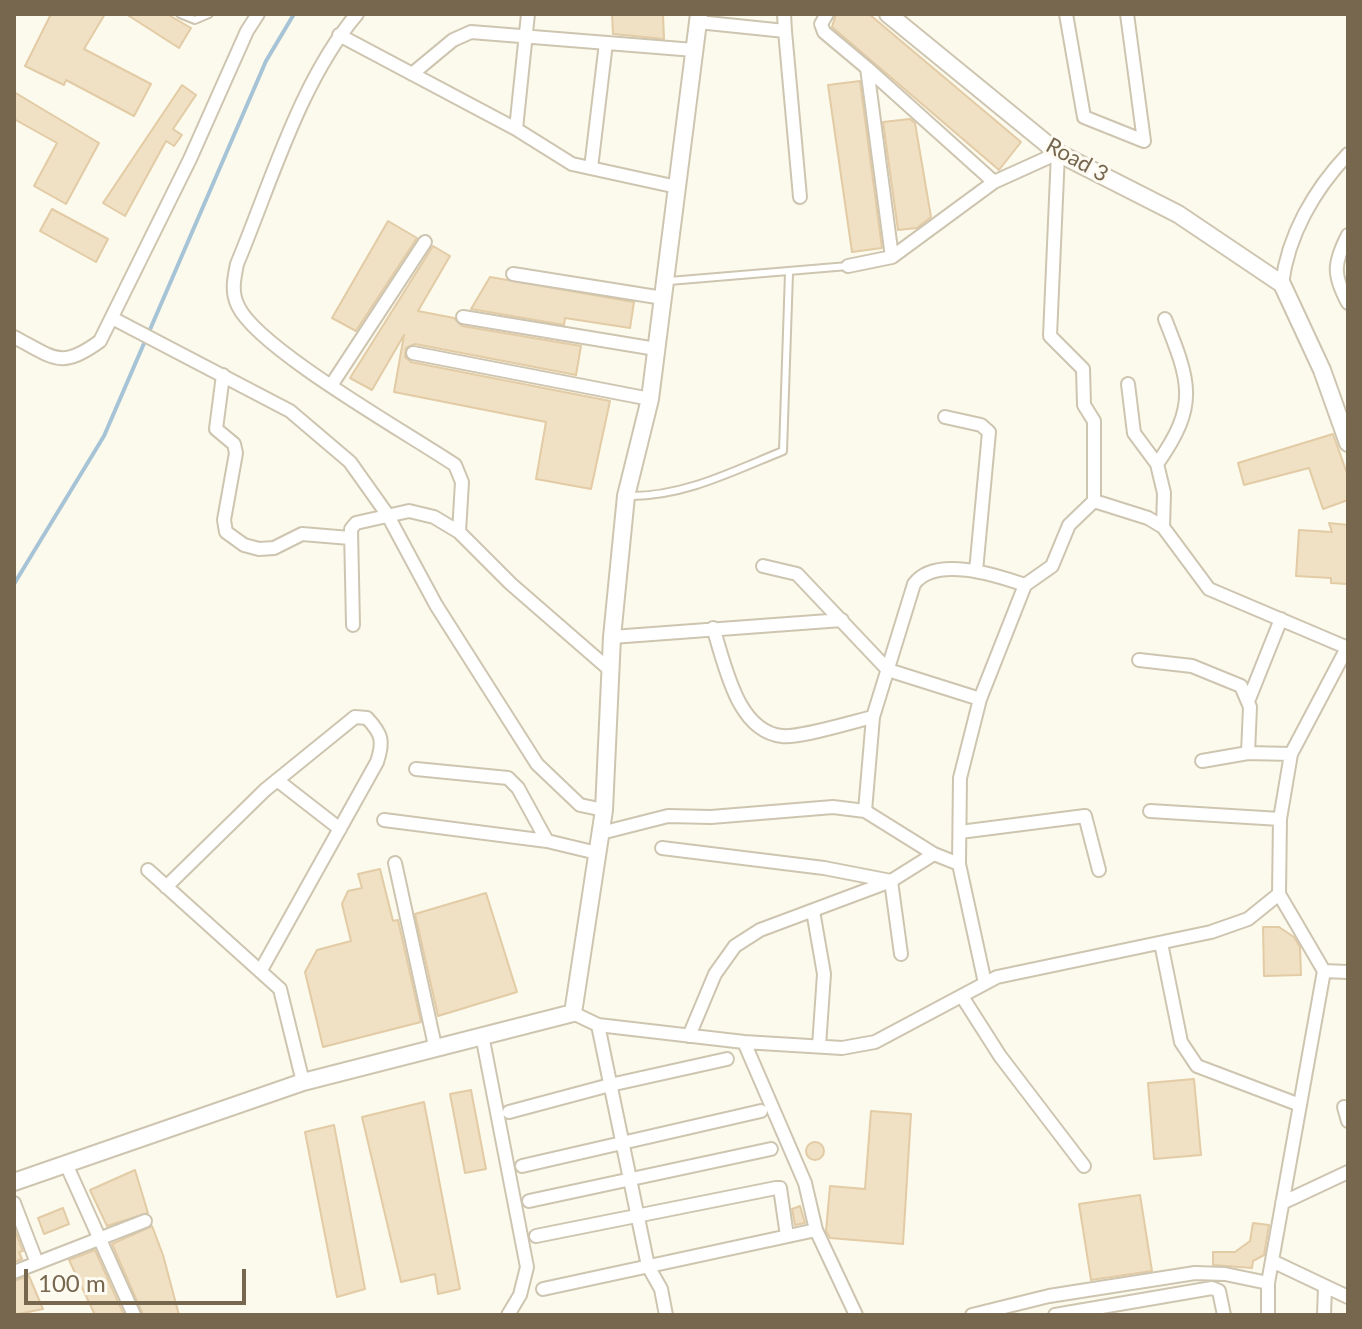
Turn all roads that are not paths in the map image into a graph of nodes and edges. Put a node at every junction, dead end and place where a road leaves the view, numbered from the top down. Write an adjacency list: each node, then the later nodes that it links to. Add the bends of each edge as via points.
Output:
1 (180, 14): 2 (lane, via 195,20)
2 (209, 14)
3 (258, 14): 36 (street)
4 (357, 14): 13 (street)
5 (528, 14): 14 (street)
6 (784, 14): 12 (street)
7 (827, 14): 17 (street, via 821,24 824,32)
8 (888, 14): 20 (street, Road 3)
9 (1066, 14): 10 (street, via 1084,117 1144,141)
10 (1127, 14)
11 (698, 18): 12 (street); 16 (street)
12 (785, 31): 25 (street)
13 (339, 35): 18 (street); 42 (street, via 315,78 233,281 239,309 266,341)
14 (526, 36): 15 (street); 18 (street, via 471,32); 19 (street)
15 (606, 43): 16 (street); 22 (street)
16 (694, 50): 24 (street)
17 (867, 68): 23 (street); 28 (street)
18 (412, 74): 19 (street)
19 (516, 129): 22 (street, via 572,164)
20 (1058, 153): 23 (street); 32 (street, Road 3, via 1168,209); 49 (street, via 1050,336 1083,369 1084,405 1094,421)
21 (1348, 154): 32 (street, via 1296,229)
22 (591, 168): 24 (street)
23 (994, 182): 28 (street)
24 (677, 187): 33 (street)
25 (800, 197)
26 (1348, 235): 34 (street, via 1335,279)
27 (425, 242): 42 (street)
28 (892, 257): 29 (street)
29 (848, 266): 30 (lane)
30 (789, 273): 33 (lane); 48 (lane, via 783,451 687,489)
31 (513, 274): 33 (street)
32 (1282, 284): 46 (street)
33 (664, 289): 39 (street)
34 (1348, 303)
35 (463, 317): 39 (street)
36 (114, 319): 38 (street, via 100,341 64,361); 41 (street)
37 (1165, 319): 47 (street, via 1187,378 1187,392 1178,435)
38 (14, 337)
39 (656, 349): 44 (street)
40 (413, 353): 44 (street)
41 (223, 375): 50 (street, via 290,411 325,437); 53 (street, via 216,429 234,444 236,453 226,532 259,549 302,534)
42 (332, 384): 52 (street, via 455,465 462,482)
43 (1128, 384): 47 (street, via 1134,433)
44 (650, 399): 48 (street)
45 (945, 417): 55 (street, via 981,425 989,432)
46 (1348, 443)
47 (1157, 464): 51 (street, via 1164,493)
48 (626, 496): 61 (street)
49 (1094, 501): 51 (street); 56 (street, via 1069,525 1052,566)
50 (387, 514): 52 (street, via 409,511 434,517); 53 (street, via 356,523); 74 (street, via 436,605 537,764 580,805)
51 (1163, 527): 57 (street, via 1209,589)
52 (459, 532): 64 (street)
53 (350, 538): 59 (street)
54 (763, 566): 58 (street, via 797,574)
55 (976, 571): 56 (street); 65 (street, via 921,573)
56 (1025, 585): 66 (street)
57 (1281, 619): 62 (street); 67 (street)
58 (842, 620): 60 (street); 65 (street)
59 (353, 625)
60 (713, 628): 61 (street); 68 (street, via 744,711 763,730 784,736)
61 (612, 637): 64 (street)
62 (1348, 647): 70 (street)
63 (1139, 660): 67 (street, via 1208,670 1241,686)
64 (610, 670): 74 (street)
65 (888, 670): 66 (street); 68 (street)
66 (980, 699): 80 (street, via 960,778)
67 (1249, 699): 69 (street)
68 (873, 717): 75 (street)
69 (1248, 753): 70 (street); 71 (street)
70 (1291, 754): 77 (street)
71 (1202, 761)
72 (416, 769): 82 (street, via 508,778)
73 (277, 780): 79 (street); 79 (street, via 355,717 367,718 383,743); 91 (street)
74 (604, 810): 81 (street)
75 (865, 811): 81 (street, via 833,807 668,816); 85 (street)
76 (1150, 811): 77 (street)
77 (1280, 819): 92 (street)
78 (384, 820): 82 (street)
79 (340, 829): 96 (street)
80 (960, 832): 87 (street); 89 (street, via 1085,816)
81 (601, 833): 84 (street)
82 (547, 841): 84 (street)
83 (662, 848): 90 (street)
84 (597, 853): 101 (street)
85 (934, 854): 87 (street); 90 (street)
86 (395, 863): 106 (street)
87 (959, 864): 99 (street)
88 (148, 870): 91 (street)
89 (1099, 870)
90 (891, 881): 93 (street); 95 (street)
91 (166, 887): 96 (street)
92 (1279, 894): 94 (street, via 1248,919); 97 (street)
93 (813, 911): 104 (street, via 760,930 735,946 715,974); 107 (street, via 824,974)
94 (1161, 943): 99 (street); 111 (street, via 1181,1042 1197,1066)
95 (901, 954)
96 (261, 970): 109 (street, via 280,989)
97 (1324, 971): 98 (street); 111 (street)
98 (1348, 972)
99 (985, 983): 100 (street)
100 (963, 998): 107 (street, via 875,1042); 120 (street)
101 (573, 1013): 102 (street); 103 (street)
102 (598, 1025): 104 (street); 110 (street)
103 (482, 1035): 106 (street); 142 (street, via 527,1267)
104 (689, 1036): 105 (street)
105 (744, 1042): 107 (street); 129 (street, via 805,1183)
106 (435, 1046): 109 (street)
107 (819, 1046)
108 (727, 1059): 110 (street)
109 (303, 1082): 118 (street)
110 (610, 1085): 114 (street); 116 (street)
111 (1300, 1105): 126 (street)
112 (1344, 1107): 115 (street)
113 (761, 1111): 116 (street)
114 (509, 1112)
115 (1348, 1121)
116 (621, 1143): 119 (street); 122 (street)
117 (771, 1149): 122 (street)
118 (66, 1164): 123 (street); 132 (street)
119 (522, 1166)
120 (1084, 1166)
121 (1348, 1172): 126 (street)
122 (629, 1181): 124 (street); 127 (street)
123 (14, 1182)
124 (529, 1201)
125 (14, 1203): 134 (street)
126 (1282, 1203): 133 (street)
127 (637, 1216): 130 (street); 131 (street, via 780,1188); 135 (street)
128 (145, 1221): 132 (street)
129 (816, 1230): 131 (street); 144 (street)
130 (536, 1236)
131 (787, 1236): 135 (street)
132 (102, 1237): 134 (street); 141 (street)
133 (1272, 1261): 137 (street); 138 (street)
134 (37, 1263): 136 (street)
135 (648, 1266): 139 (street); 143 (street, via 661,1289)
136 (14, 1272)
137 (1268, 1283): 145 (street, via 1195,1273 1049,1296); 148 (street)
138 (1325, 1287): 140 (street); 149 (street)
139 (543, 1289)
140 (1348, 1297)
141 (134, 1315)
142 (508, 1315)
143 (666, 1315)
144 (856, 1315)
145 (972, 1315)
146 (1055, 1315): 147 (street, via 1212,1288 1219,1291)
147 (1224, 1315)
148 (1268, 1315)
149 (1324, 1315)

